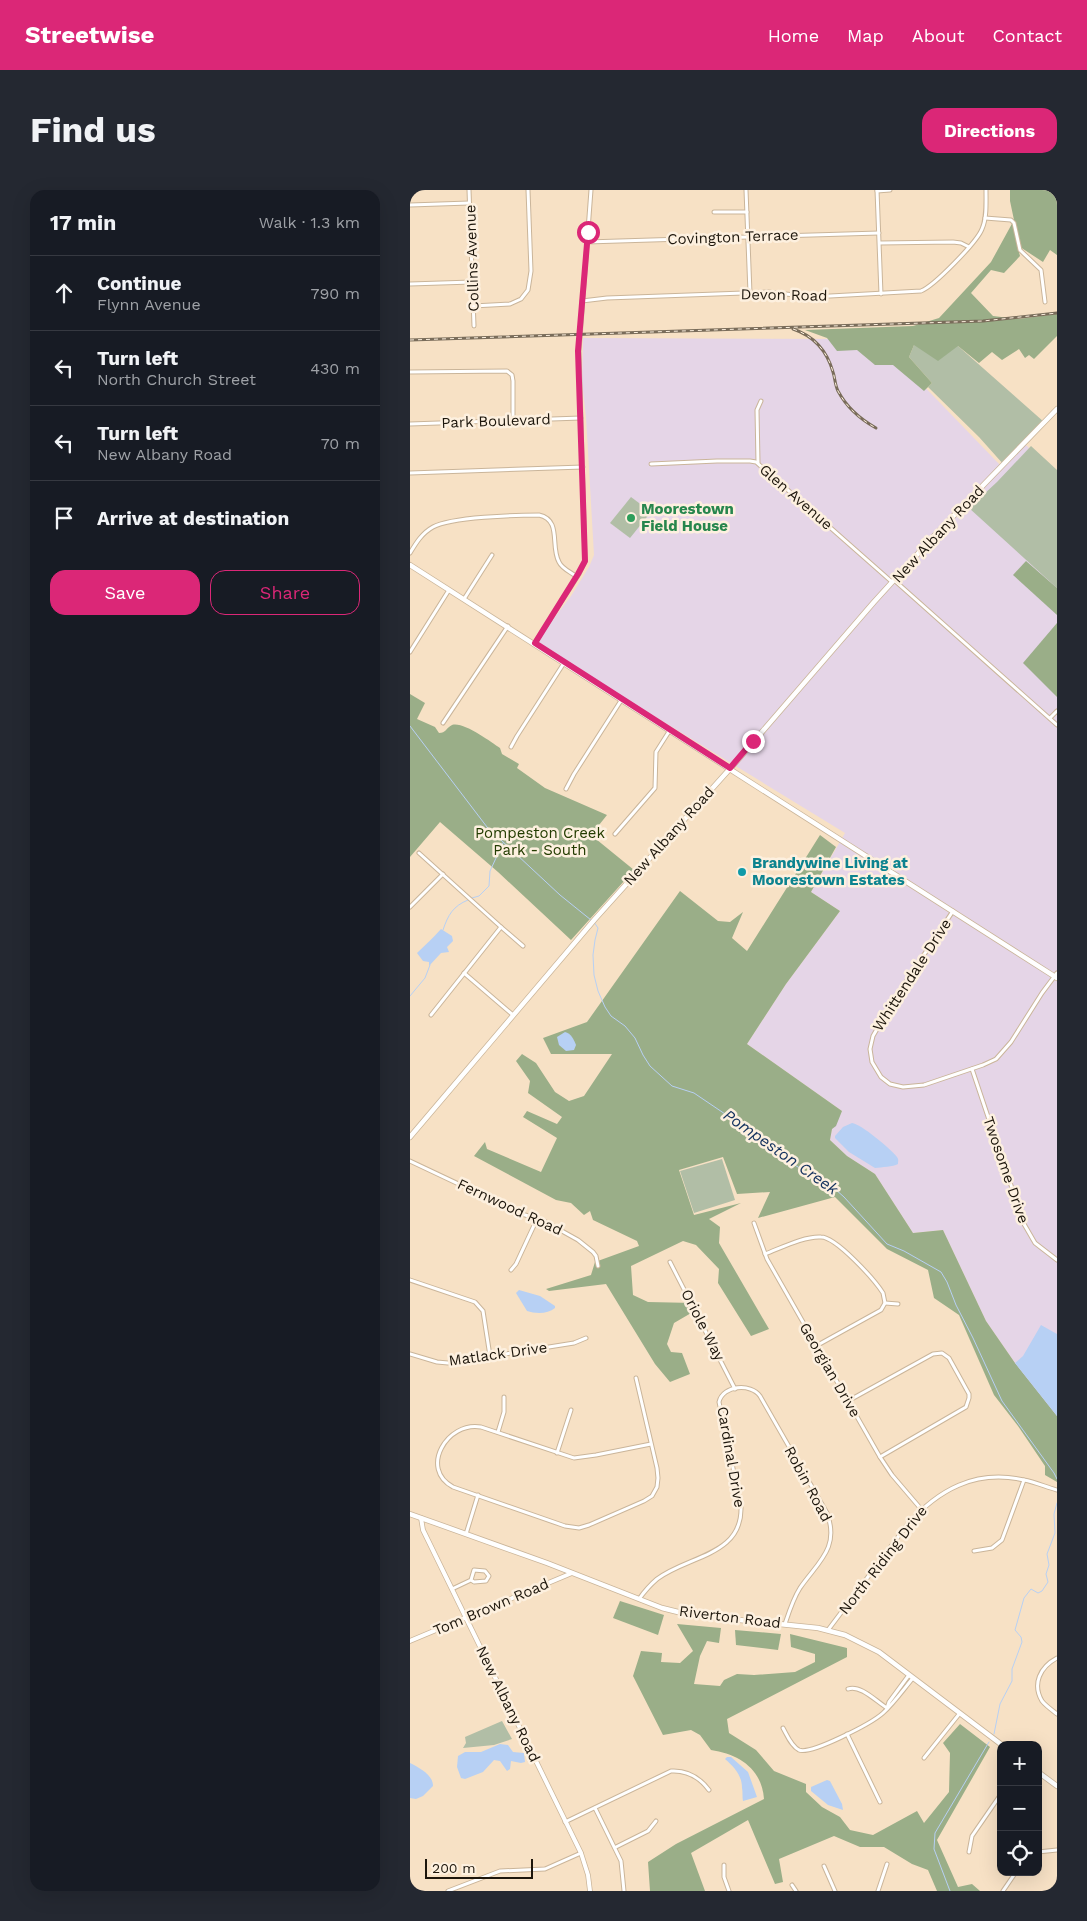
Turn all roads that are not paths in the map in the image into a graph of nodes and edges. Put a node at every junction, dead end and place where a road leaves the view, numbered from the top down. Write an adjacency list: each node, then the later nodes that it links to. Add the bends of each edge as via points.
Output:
1 (469, 190): 8 (street, Collins Avenue)
2 (528, 190): 24 (street, via 531,271 528,290 521,299 510,304)
3 (591, 190): 15 (street)
4 (746, 190): 11 (street)
5 (877, 190): 6 (street); 13 (street)
6 (890, 190)
7 (986, 190): 12 (street)
8 (470, 203): 9 (street); 18 (street, Collins Avenue)
9 (410, 205)
10 (714, 212): 11 (street)
11 (747, 212): 14 (street)
12 (985, 218): 17 (street, Devon Road, via 980,234); 23 (street, via 1014,223 1020,250 1041,270)
13 (879, 233): 14 (street, Covington Terrace); 16 (street)
14 (748, 237): 15 (street, Covington Terrace); 20 (street)
15 (587, 242): 22 (street)
16 (880, 243): 17 (street, via 958,242); 21 (street)
17 (969, 247): 21 (street, Devon Road, via 926,289)
18 (472, 282): 19 (street); 24 (street, Collins Avenue)
19 (410, 284)
20 (750, 293): 21 (street, Devon Road, via 779,292 812,297); 22 (street, Devon Road)
21 (881, 294)
22 (582, 301): 29 (street, via 578,351)
23 (1045, 302)
24 (473, 306): 25 (street, Collins Avenue)
25 (474, 326)
26 (410, 372): 30 (street, via 503,370 510,373)
27 (761, 401): 33 (street, via 757,410)
28 (1057, 409): 40 (main road, New Albany Road)
29 (581, 418): 30 (street, Park Boulevard); 34 (street)
30 (513, 420): 31 (street, Park Boulevard)
31 (410, 424)
32 (651, 464): 33 (street, Glen Avenue, via 747,461)
33 (758, 464): 40 (street, Glen Avenue)
34 (583, 467): 35 (street); 39 (street, via 585,554)
35 (410, 473)
36 (410, 553): 39 (street, via 427,531 446,522 539,514 548,517 552,524 559,562)
37 (492, 555): 42 (street)
38 (410, 565): 41 (main road)
39 (577, 576): 44 (street)
40 (893, 581): 49 (street, Glen Avenue); 54 (main road, New Albany Road)
41 (449, 590): 42 (main road); 45 (street)
42 (464, 599): 43 (main road)
43 (508, 626): 44 (main road); 50 (street)
44 (535, 643): 46 (main road)
45 (410, 652)
46 (564, 663): 47 (main road); 53 (street)
47 (622, 699): 52 (main road); 55 (street)
48 (1057, 711): 49 (street)
49 (1050, 718): 51 (street, Glen Avenue)
50 (443, 724)
51 (1057, 725)
52 (670, 730): 54 (main road); 56 (street, via 656,752 656,788)
53 (511, 747)
54 (730, 768): 60 (main road); 66 (main road, New Albany Road)
55 (566, 789)
56 (615, 834)
57 (419, 853): 58 (street)
58 (444, 874): 59 (street); 61 (street)
59 (410, 907)
60 (953, 911): 64 (main road); 67 (street, Whittendale Drive, via 876,1030 871,1056 881,1077 890,1084 903,1087 924,1085)
61 (501, 927): 62 (street); 63 (street)
62 (523, 946)
63 (464, 973): 65 (street); 66 (street)
64 (1056, 976): 67 (street, Whittendale Drive, via 1002,1054)
65 (431, 1015)
66 (513, 1015): 68 (main road, New Albany Road)
67 (972, 1069): 73 (street, Twosome Drive, via 1024,1224 1035,1243)
68 (410, 1137)
69 (410, 1161): 70 (street, Fernwood Road)
70 (537, 1219): 75 (street, Fernwood Road, via 590,1249); 76 (street)
71 (754, 1222): 72 (street, Georgian Drive)
72 (765, 1254): 78 (street, via 810,1238 822,1236 831,1239 881,1290); 81 (street, Georgian Drive)
73 (1057, 1260)
74 (670, 1262): 85 (street, Oriole Way)
75 (598, 1266)
76 (511, 1270)
77 (410, 1280): 83 (street, via 474,1302 483,1311)
78 (885, 1303): 79 (street); 81 (street, via 881,1310)
79 (898, 1304)
80 (586, 1338): 83 (street, Matlack Drive, via 574,1343)
81 (816, 1346): 87 (street, Georgian Drive)
82 (410, 1354): 83 (street, Matlack Drive, via 448,1363)
83 (490, 1356)
84 (636, 1378): 90 (street)
85 (735, 1389): 104 (street, Cardinal Drive, via 722,1394 719,1402 741,1506 737,1530 724,1546 657,1579); 106 (street, Robin Road, via 748,1388 757,1392 831,1524 828,1548 799,1590)
86 (504, 1397): 89 (street, via 504,1412)
87 (848, 1401): 92 (street, Georgian Drive); 92 (street, via 933,1354 942,1353 949,1358 969,1394 966,1407)
88 (571, 1410): 91 (street)
89 (498, 1432): 91 (street); 95 (street, via 469,1426 449,1435 442,1448 438,1466 441,1477 453,1487)
90 (651, 1444): 91 (street, via 582,1458 569,1458); 95 (street, via 658,1478 654,1492 644,1501 590,1525 565,1526)
91 (557, 1453)
92 (880, 1457): 96 (street, Georgian Drive)
93 (1024, 1480): 94 (street, North Riding Drive); 96 (street, North Riding Drive, via 998,1477 969,1481 939,1495); 100 (street, via 1002,1540 992,1548)
94 (1057, 1490)
95 (478, 1495): 99 (street)
96 (921, 1509): 107 (street, North Riding Drive)
97 (410, 1514): 98 (main road, Riverton Road)
98 (421, 1518): 99 (main road, Riverton Road); 103 (street, New Albany Road, via 423,1530)
99 (466, 1534): 101 (main road, Riverton Road)
100 (974, 1551)
101 (572, 1573): 104 (main road, Riverton Road); 105 (street, Tom Brown Road)
102 (471, 1580): 102 (street, via 477,1569 489,1576 486,1581); 103 (street)
103 (452, 1589): 105 (street, New Albany Road)
104 (639, 1599): 106 (main road, Riverton Road, via 690,1615)
105 (466, 1619): 108 (street, Tom Brown Road); 126 (street, New Albany Road)
106 (785, 1624): 107 (main road, Riverton Road)
107 (828, 1630): 110 (main road, Riverton Road, via 874,1649)
108 (410, 1641)
109 (1057, 1658): 114 (street, via 1041,1672 1038,1685 1043,1702)
110 (911, 1676): 112 (street); 113 (main road, Riverton Road)
111 (848, 1689): 112 (street, via 860,1689)
112 (887, 1708): 116 (street, via 878,1717)
113 (960, 1713): 117 (main road, Riverton Road); 118 (street)
114 (1057, 1714)
115 (783, 1728): 116 (street, via 801,1751 811,1750)
116 (847, 1734): 123 (street)
117 (997, 1741)
118 (924, 1758)
119 (1042, 1775): 120 (main road)
120 (1057, 1786)
121 (709, 1790): 124 (street, via 702,1781 683,1771 671,1771)
122 (997, 1800): 129 (street, via 972,1836)
123 (880, 1802)
124 (595, 1808): 126 (street); 127 (street)
125 (656, 1821): 127 (street, via 648,1831)
126 (566, 1822): 131 (street, New Albany Road)
127 (616, 1847): 139 (street)
128 (1057, 1850): 130 (street)
129 (969, 1852)
130 (1042, 1852)
131 (581, 1853): 137 (street, via 544,1869 500,1871); 138 (street, New Albany Road)
132 (887, 1864): 143 (street)
133 (724, 1865): 140 (street)
134 (824, 1866): 142 (street)
135 (1013, 1876): 144 (street)
136 (792, 1885): 141 (street)
137 (448, 1891)
138 (590, 1891)
139 (624, 1891)
140 (729, 1891)
141 (796, 1891)
142 (835, 1891)
143 (878, 1891)
144 (1003, 1891)

